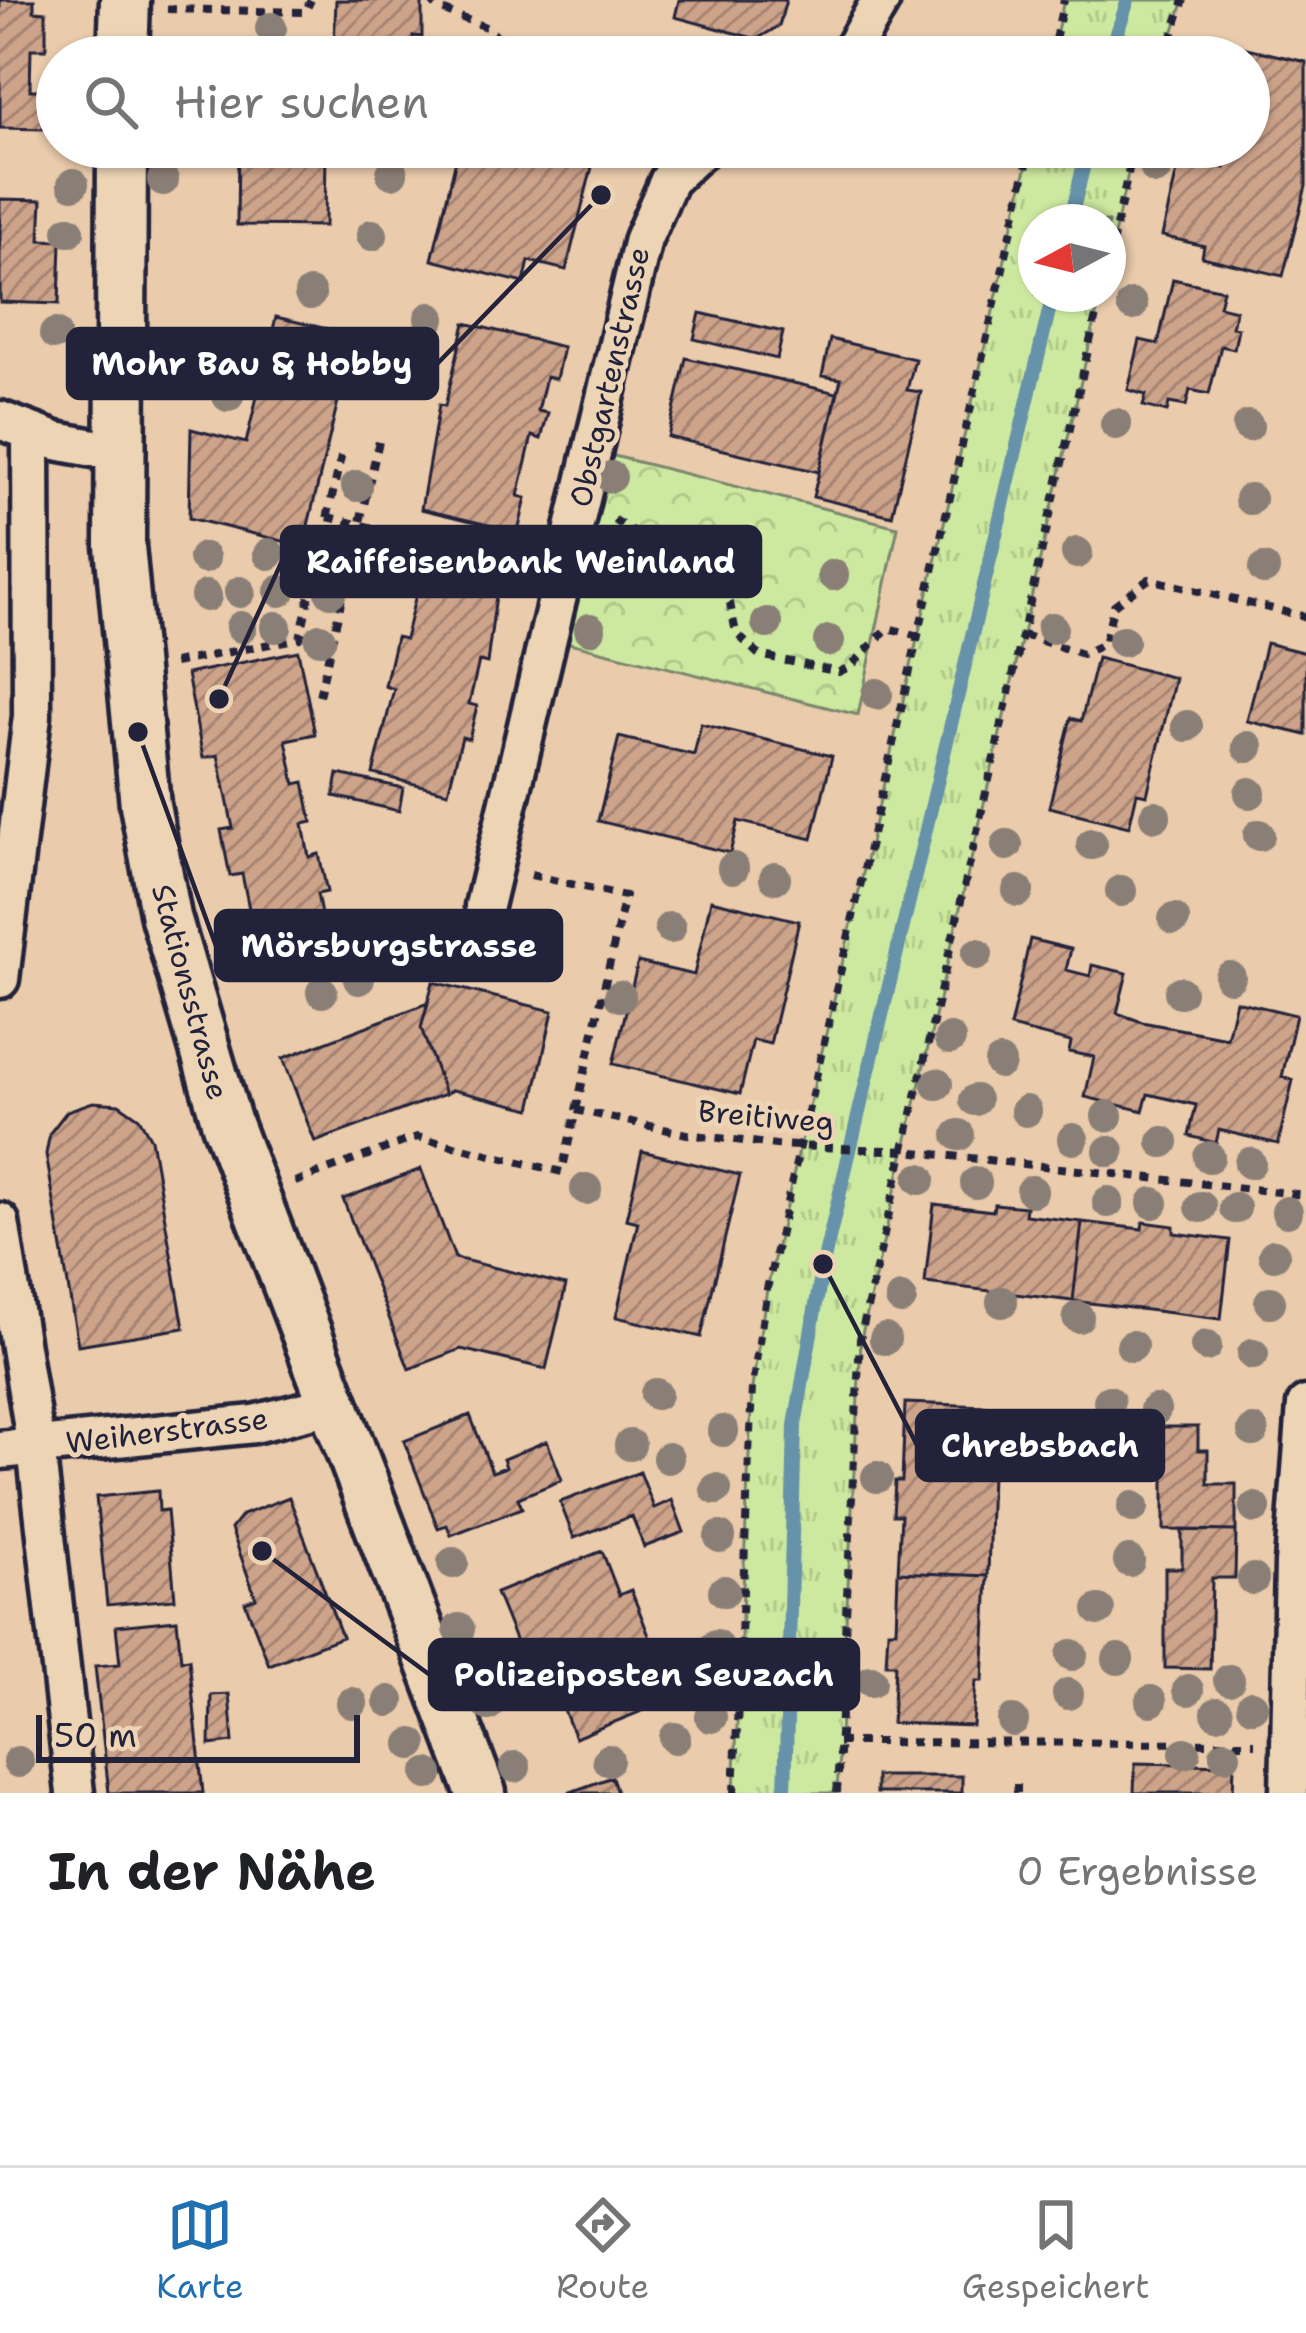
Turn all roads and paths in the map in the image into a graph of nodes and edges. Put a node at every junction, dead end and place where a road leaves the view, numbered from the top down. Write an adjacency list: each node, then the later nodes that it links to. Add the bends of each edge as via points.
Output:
1 (311, 0): 6 (path, via 305,12)
2 (430, 0): 8 (path)
3 (881, 0): 9 (street)
4 (1064, 0): 10 (path)
5 (1184, 0): 11 (path)
6 (139, 4): 7 (main road)
7 (129, 36)
8 (496, 36)
9 (860, 36)
10 (1056, 36)
11 (1172, 36)
12 (122, 168): 21 (main road, Stationsstrasse)
13 (682, 168): 22 (street, Obstgartenstrasse, via 649,218)
14 (1026, 168): 31 (path)
15 (1129, 168): 16 (path)
16 (1121, 204)
17 (1097, 312): 30 (path)
18 (16, 426): 21 (street); 36 (street, via 32,716)
19 (380, 437): 24 (path)
20 (343, 448): 23 (path)
21 (116, 452): 43 (main road, Stationsstrasse, via 145,805 166,917 227,1124)
22 (578, 509): 28 (street, Obstgartenstrasse); 31 (path, via 621,523 717,582 736,633 759,655 839,672 888,628)
23 (328, 517): 24 (path); 27 (path)
24 (359, 525): 25 (path); 26 (path)
25 (440, 546): 26 (path); 28 (path)
26 (350, 563): 27 (path); 33 (path)
27 (316, 570): 32 (path, via 300,638)
28 (564, 573): 34 (street, Obstgartenstrasse)
29 (1306, 617): 30 (path, via 1149,579 1114,605 1104,644 1082,654)
30 (1023, 635): 39 (path)
31 (919, 636): 38 (path)
32 (169, 664)
33 (319, 696)
34 (494, 866): 35 (street, Obstgartenstrasse); 37 (path, via 625,896)
35 (484, 906)
36 (0, 979)
37 (576, 1110): 38 (path, Breitiweg); 40 (path, via 562,1172 417,1137)
38 (800, 1147): 39 (path, Breitiweg); 51 (path, via 752,1388)
39 (906, 1151): 41 (path, Breitiweg); 47 (path, via 860,1340)
40 (284, 1186)
41 (1306, 1195)
42 (0, 1222): 45 (street)
43 (333, 1404): 45 (street, Weiherstrasse, via 254,1424); 50 (main road, Stationsstrasse)
44 (1306, 1405): 46 (street)
45 (18, 1448): 49 (street)
46 (1299, 1687): 48 (street)
47 (838, 1742): 48 (path); 52 (path)
48 (1292, 1743): 53 (street)
49 (75, 1793)
50 (481, 1793)
51 (734, 1793)
52 (837, 1793)
53 (1289, 1793)

